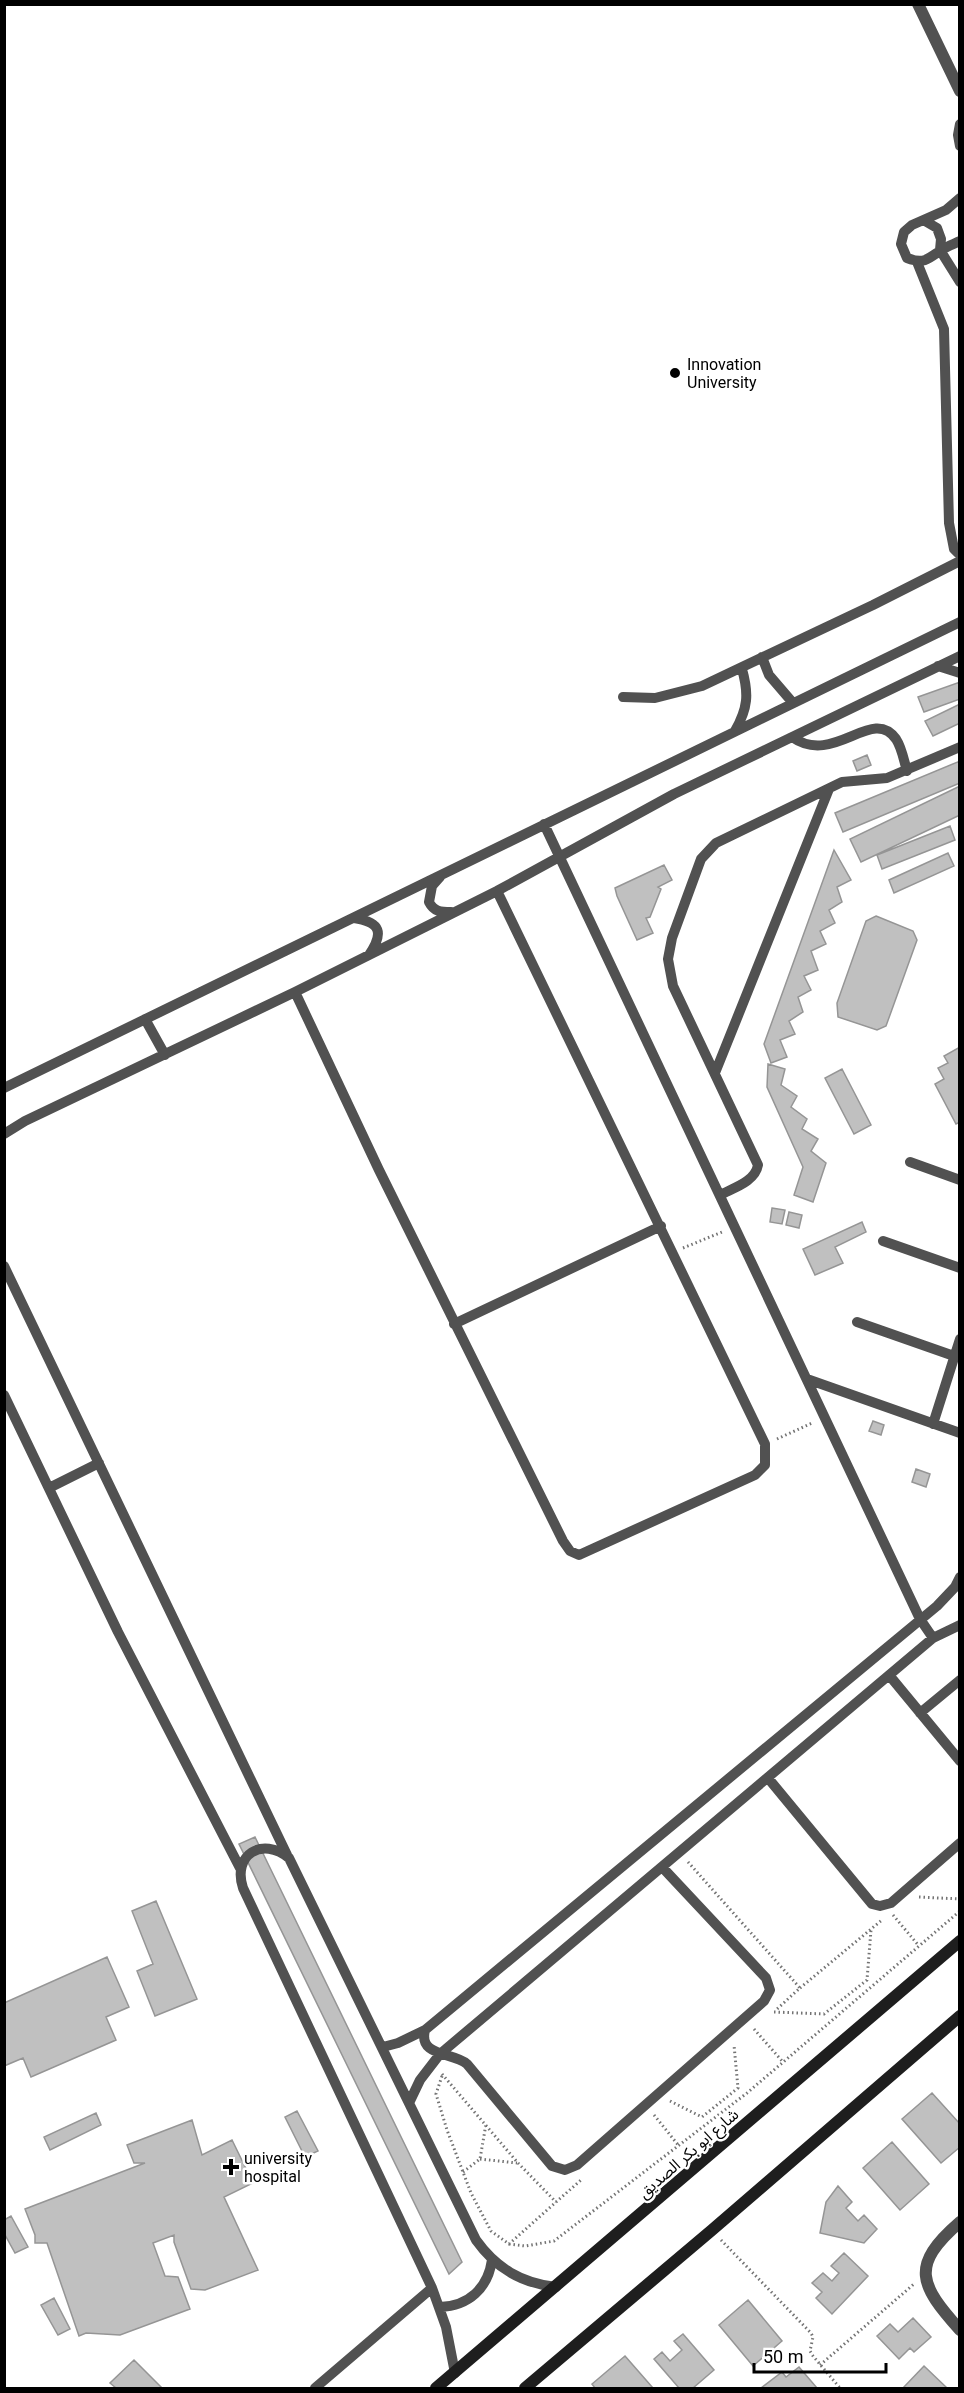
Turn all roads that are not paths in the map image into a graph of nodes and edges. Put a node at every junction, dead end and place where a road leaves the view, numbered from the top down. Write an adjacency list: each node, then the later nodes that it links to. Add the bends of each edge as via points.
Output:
1 (918, 4): 2 (street)
2 (960, 91)
3 (960, 124): 4 (lane)
4 (960, 146)
5 (960, 198): 6 (lane)
6 (925, 221): 8 (lane, via 937,228); 9 (lane, via 904,232 901,244 907,258)
7 (960, 241): 8 (lane)
8 (940, 250): 9 (lane, via 930,260); 10 (lane)
9 (917, 262): 11 (lane, via 944,329 949,523 954,549)
10 (960, 282)
11 (960, 555)
12 (960, 561): 15 (lane)
13 (960, 622): 20 (lane)
14 (960, 656): 16 (lane)
15 (762, 657): 17 (lane); 20 (lane, via 770,675)
16 (938, 666): 18 (lane); 22 (lane)
17 (742, 669): 19 (lane, via 702,686 655,698); 21 (lane, via 747,702)
18 (960, 674)
19 (623, 697)
20 (793, 703): 21 (lane)
21 (735, 731): 26 (lane)
22 (792, 736): 24 (lane, via 807,745 824,746 869,729 883,729 898,742); 27 (lane)
23 (960, 747): 24 (lane)
24 (907, 771): 25 (lane, via 887,778 846,781)
25 (829, 789): 36 (lane); 36 (lane, via 716,843 701,859 672,938 668,968)
26 (544, 824): 27 (lane); 28 (lane)
27 (560, 856): 29 (lane); 41 (lane)
28 (442, 874): 30 (lane, via 432,886 429,902 439,912); 31 (lane)
29 (497, 891): 30 (lane); 42 (lane)
30 (453, 912): 32 (lane)
31 (352, 918): 32 (lane, via 375,924 379,936); 34 (lane)
32 (369, 955): 33 (lane)
33 (295, 992): 35 (lane); 47 (lane)
34 (145, 1019): 35 (lane); 37 (lane)
35 (165, 1055): 38 (lane)
36 (715, 1073): 41 (lane, via 758,1166 750,1179)
37 (4, 1088)
38 (4, 1134)
39 (910, 1162): 40 (lane)
40 (960, 1180)
41 (720, 1195): 50 (lane)
42 (661, 1226): 47 (lane); 47 (lane, via 765,1444 765,1465 755,1474 579,1555 570,1551)
43 (883, 1241): 45 (lane)
44 (4, 1266): 54 (lane)
45 (960, 1268)
46 (857, 1322): 49 (lane)
47 (454, 1324)
48 (960, 1339): 49 (lane)
49 (954, 1356): 52 (lane)
50 (807, 1380): 52 (lane); 57 (lane)
51 (4, 1395): 55 (lane)
52 (933, 1424): 53 (lane)
53 (960, 1433)
54 (99, 1463): 55 (lane); 66 (lane)
55 (49, 1488): 68 (lane, via 118,1632)
56 (960, 1577): 57 (lane, via 948,1596)
57 (920, 1619): 59 (lane); 71 (lane)
58 (960, 1625): 59 (lane)
59 (933, 1638): 60 (lane)
60 (889, 1675): 62 (lane); 64 (lane)
61 (960, 1680): 62 (lane)
62 (920, 1713): 63 (lane)
63 (960, 1761)
64 (768, 1778): 65 (lane, via 872,1904 891,1903); 67 (lane)
65 (960, 1844)
66 (289, 1858): 68 (lane, via 271,1848 261,1848 252,1852); 72 (lane)
67 (663, 1867): 73 (lane); 73 (lane, via 766,1977 770,1990 764,2001 577,2165 565,2170 552,2166 473,2071 461,2059)
68 (240, 1868): 78 (lane, via 243,1888)
69 (960, 1941): 77 (main road, شارع ابو بكر الصديق)
70 (960, 2016): 84 (main road)
71 (425, 2030): 72 (lane); 73 (lane, via 429,2049)
72 (383, 2047): 74 (lane)
73 (440, 2054): 74 (lane, via 420,2080)
74 (410, 2103): 76 (lane, via 476,2240)
75 (960, 2222): 80 (street, via 933,2248 926,2273 932,2298)
76 (492, 2260): 77 (lane, via 526,2281); 79 (lane, via 487,2278 476,2294 459,2304)
77 (556, 2287): 81 (main road, شارع ابو بكر الصديق)
78 (432, 2288): 79 (lane); 82 (lane)
79 (440, 2307): 81 (lane)
80 (960, 2330)
81 (455, 2373): 83 (main road, شارع ابو بكر الصديق)
82 (315, 2388)
83 (436, 2388)
84 (525, 2388)

